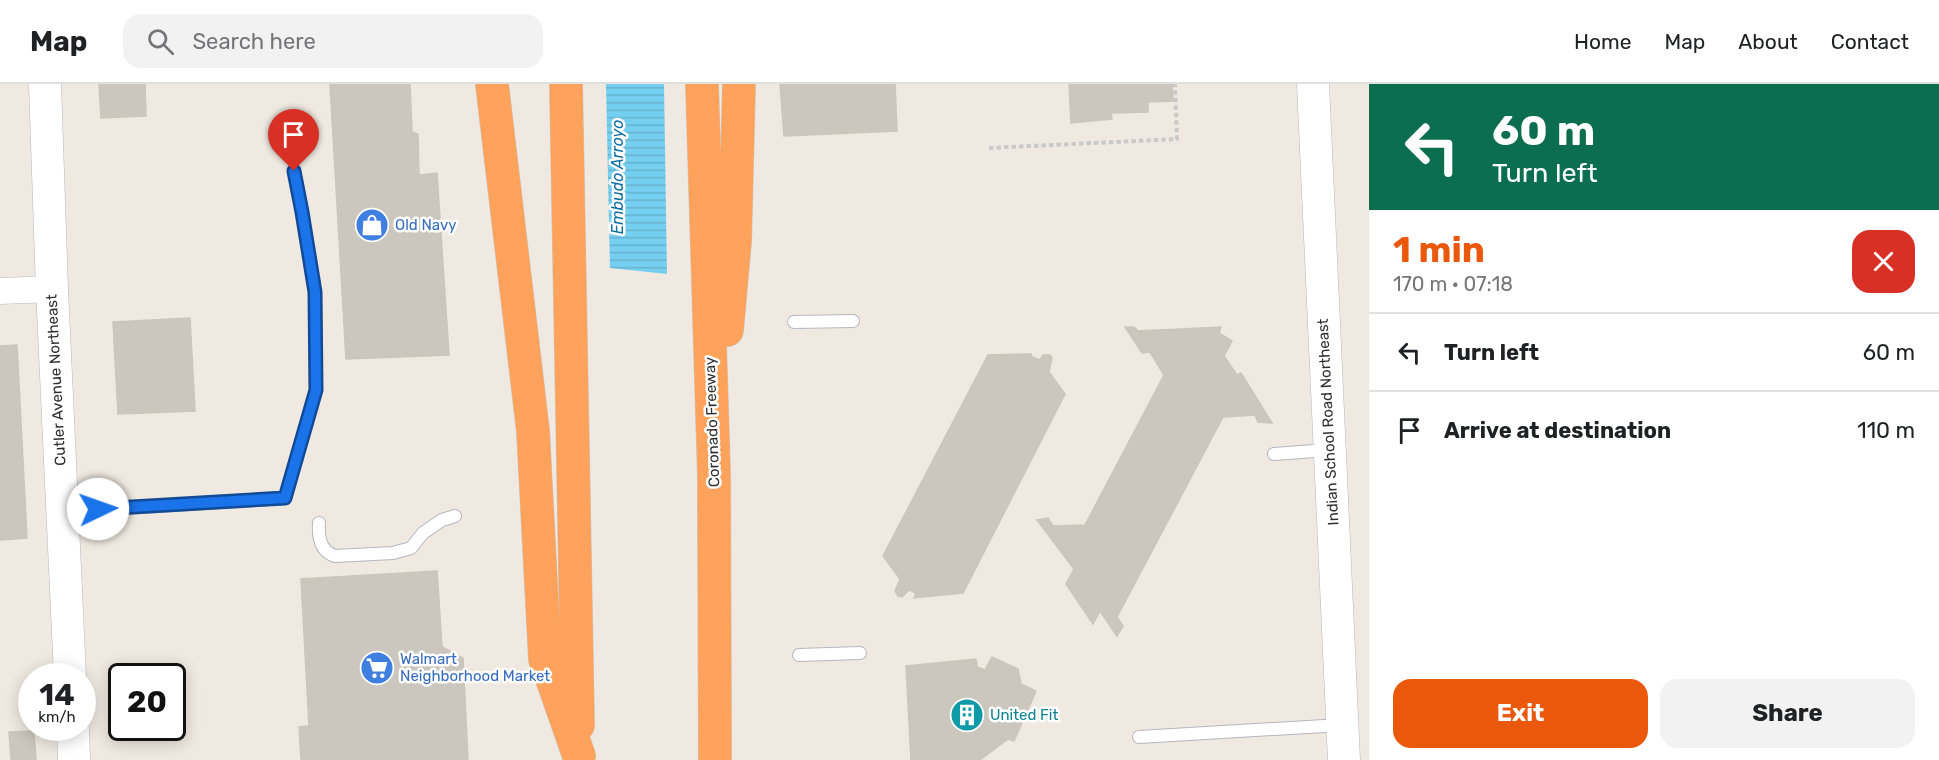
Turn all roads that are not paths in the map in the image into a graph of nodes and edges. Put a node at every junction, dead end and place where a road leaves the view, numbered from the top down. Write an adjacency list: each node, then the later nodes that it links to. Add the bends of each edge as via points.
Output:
1 (45, 84): 8 (street, Cutler Avenue Northeast)
2 (492, 84): 24 (highway, via 533,431 545,659)
3 (566, 84): 24 (highway)
4 (702, 84): 14 (highway, Coronado Freeway)
5 (739, 84): 14 (highway, via 735,242)
6 (1312, 84): 12 (street, Indian School Road Northeast)
7 (294, 171): 15 (lane, via 315,292 316,390 285,498)
8 (52, 288): 9 (street); 15 (street, Cutler Avenue Northeast)
9 (0, 291)
10 (853, 321): 11 (lane)
11 (794, 322)
12 (1330, 450): 13 (lane); 21 (street, Indian School Road Northeast)
13 (1274, 454)
14 (714, 476): 26 (highway, Coronado Freeway)
15 (62, 512): 20 (street, Cutler Avenue Northeast)
16 (455, 516): 17 (lane, via 423,533 411,548 393,553 335,556 321,543)
17 (319, 523)
18 (860, 653): 19 (lane)
19 (799, 655)
20 (69, 663)
21 (1343, 725): 22 (lane); 27 (street, Indian School Road Northeast)
22 (1139, 737)
23 (73, 741): 25 (street)
24 (579, 758)
25 (74, 760)
26 (715, 760)
27 (1344, 760)

